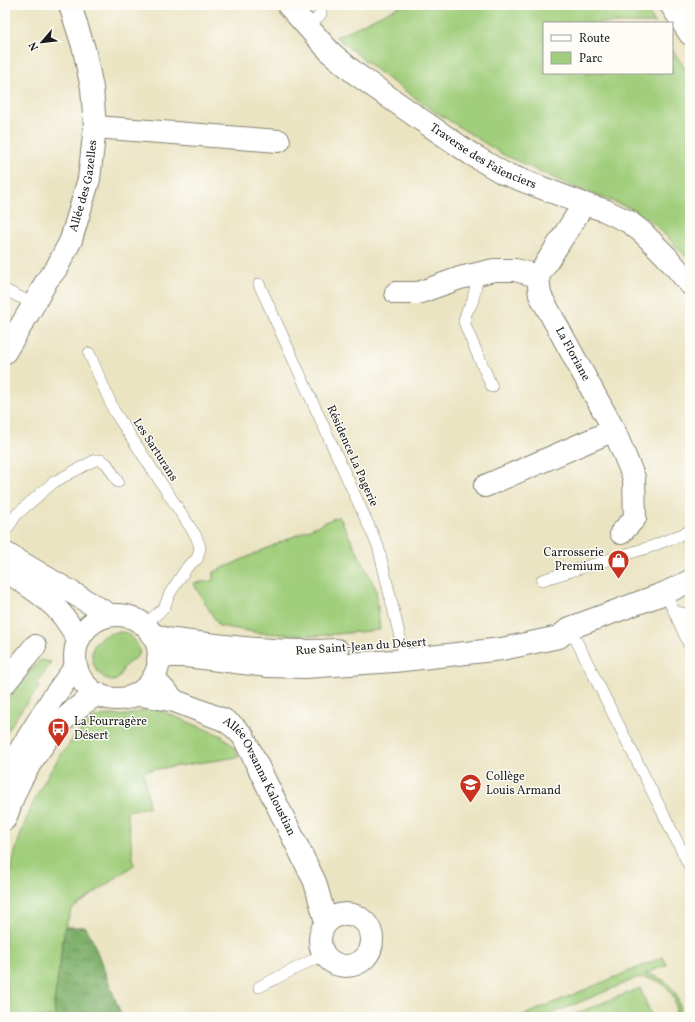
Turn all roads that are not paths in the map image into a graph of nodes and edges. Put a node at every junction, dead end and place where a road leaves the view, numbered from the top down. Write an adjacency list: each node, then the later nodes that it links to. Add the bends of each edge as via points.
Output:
1 (70, 5): 7 (street, Allée des Gazelles, via 84,49 92,88)
2 (288, 5): 5 (street, Traverse des Faïenciers)
3 (321, 5): 5 (lane, via 321,14)
4 (671, 5): 6 (street)
5 (308, 28): 9 (street, Traverse des Faïenciers, via 331,53 356,74 471,154 503,173)
6 (690, 34)
7 (95, 126): 8 (street); 16 (street, Allée des Gazelles, via 89,179 71,240)
8 (279, 141)
9 (584, 204): 11 (street); 13 (street, Traverse des Faïenciers, via 629,222 642,232)
10 (479, 274): 11 (street, via 494,270 515,270); 15 (street, via 418,293); 19 (lane, via 472,303 464,321)
11 (538, 276): 20 (street, La Floriane, via 540,294)
12 (259, 284): 37 (lane, Résidence La Pagerie, via 378,546)
13 (690, 284)
14 (5, 290): 16 (lane)
15 (396, 293)
16 (34, 304): 17 (street, Allée des Gazelles)
17 (5, 352)
18 (90, 353): 34 (lane, Les Sarturans, via 114,410 196,536 200,548 197,558 188,566 170,593 164,608)
19 (492, 387)
20 (614, 430): 22 (street); 25 (street, La Floriane, via 634,478 635,518)
21 (118, 482): 24 (lane, via 107,464 101,460 94,460 54,482 17,514)
22 (485, 486)
23 (690, 531): 28 (lane)
24 (5, 532)
25 (621, 533)
26 (5, 553): 31 (street)
27 (5, 570): 35 (street, via 46,599 72,628)
28 (542, 580)
29 (690, 582): 30 (street, Rue Saint-Jean du Désert)
30 (669, 602): 32 (lane); 33 (street, Rue Saint-Jean du Désert); 38 (lane)
31 (110, 615): 34 (street, via 134,618); 35 (street, via 86,628)
32 (690, 615)
33 (570, 628): 37 (street, Rue Saint-Jean du Désert, via 555,625 494,636); 40 (street, Rue Saint-Jean du Désert, via 559,637 502,649 394,661 305,667 268,666 170,656); 47 (lane)
34 (148, 629): 37 (street, Rue Saint-Jean du Désert, via 166,639 278,651); 40 (street, via 157,646)
35 (78, 640): 39 (street)
36 (35, 646): 41 (street)
37 (402, 646)
38 (690, 647)
39 (76, 666): 42 (street, via 80,678); 45 (street, via 52,699 12,763)
40 (156, 668): 43 (street, via 145,687); 44 (street, Allée Ovsanna Kaloustian)
41 (5, 683)
42 (98, 694): 43 (street, via 110,698); 46 (street, via 69,714 46,740 16,790)
43 (136, 694): 44 (street, Allée Ovsanna Kaloustian)
44 (175, 701): 48 (street, Allée Ovsanna Kaloustian, via 224,720 243,736)
45 (5, 779)
46 (5, 819)
47 (690, 867)
48 (333, 918): 49 (street, via 321,930 321,949); 49 (street, via 350,913 359,916 371,930 371,949 360,963 351,966 333,963)
49 (324, 954): 50 (lane)
50 (259, 987)

